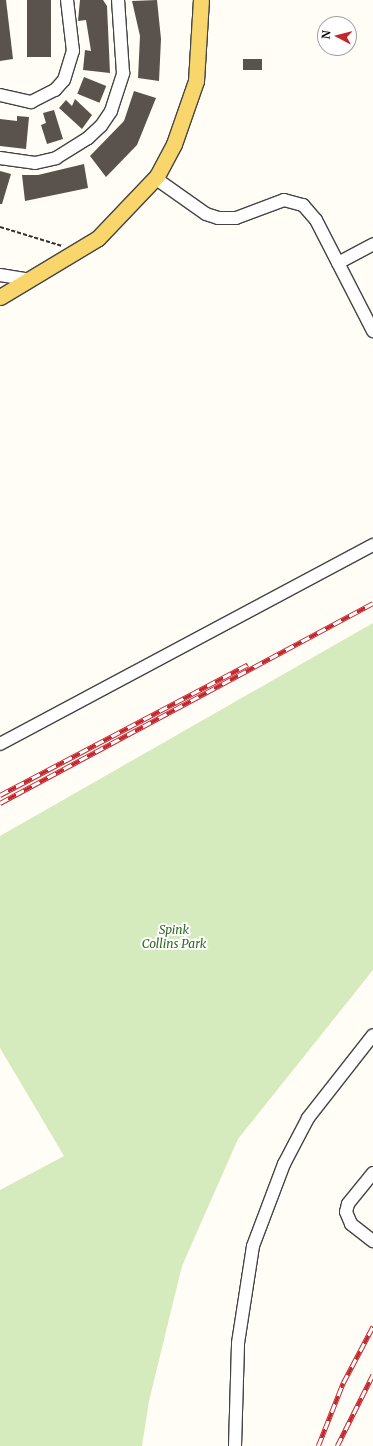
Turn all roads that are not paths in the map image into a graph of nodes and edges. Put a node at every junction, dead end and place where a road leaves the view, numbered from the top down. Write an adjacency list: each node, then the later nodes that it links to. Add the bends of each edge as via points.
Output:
1 (67, 0): 4 (street, via 73,52 64,80 55,90 32,102)
2 (118, 0): 5 (street, via 123,73 111,111 101,126 88,138 56,158 35,163)
3 (201, 0): 6 (main road, via 194,88 174,144)
4 (0, 95)
5 (0, 158)
6 (155, 178): 8 (street, via 206,214 218,218 236,218 284,200 303,205 313,216); 10 (main road, via 116,221 83,248)
7 (373, 244): 8 (street)
8 (338, 263): 12 (street)
9 (0, 275): 10 (street)
10 (31, 280): 11 (main road)
11 (0, 297)
12 (373, 331)
13 (373, 545): 14 (street)
14 (0, 744)
15 (373, 1035): 18 (street, via 308,1118 284,1164 253,1246 238,1343)
16 (373, 1173): 17 (street, via 348,1204 346,1212 351,1224)
17 (373, 1241)
18 (235, 1446)

